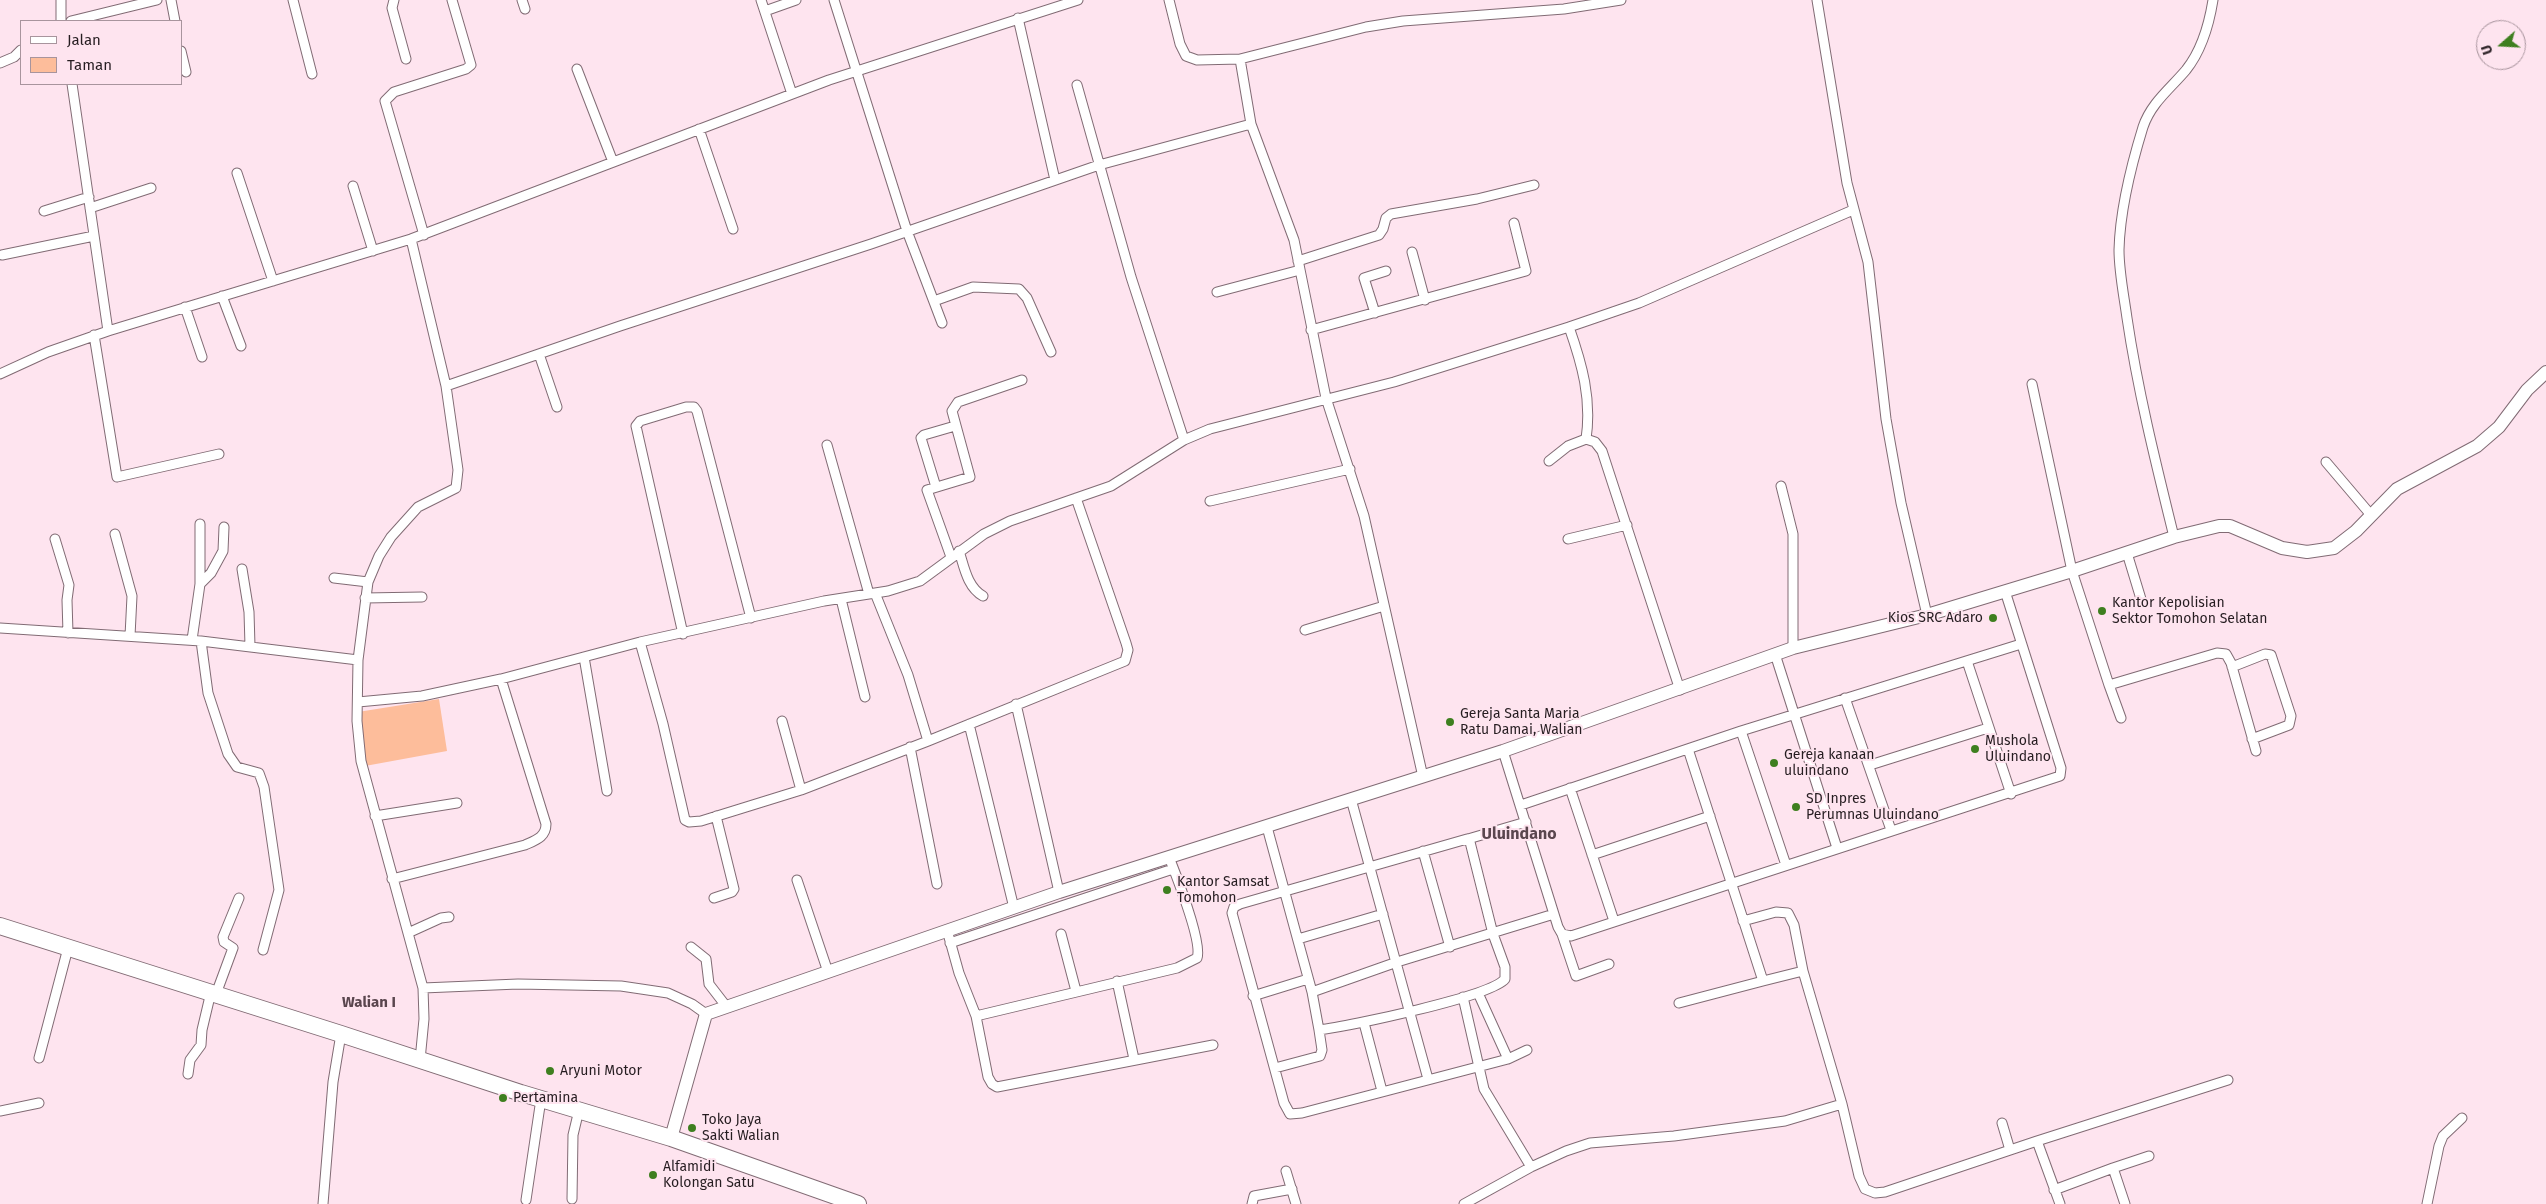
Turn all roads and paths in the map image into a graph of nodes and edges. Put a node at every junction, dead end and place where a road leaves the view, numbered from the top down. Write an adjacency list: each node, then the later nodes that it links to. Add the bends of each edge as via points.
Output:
1 (61, 0): 17 (street)
2 (157, 0): 18 (street)
3 (171, 0): 19 (street)
4 (293, 0): 28 (street)
5 (394, 0): 22 (street, via 392,8)
6 (452, 0): 48 (street, via 469,67 394,92 385,101)
7 (761, 0): 15 (street)
8 (796, 0): 15 (street)
9 (834, 0): 26 (street)
10 (1078, 0): 16 (street)
11 (1169, 0): 23 (street, via 1186,56 1197,60)
12 (1621, 0): 23 (street, via 1564,9 1403,21)
13 (1817, 0): 43 (street)
14 (2213, 0): 96 (street, via 2198,52 2154,105 2144,125 2120,232 2120,271 2138,383)
15 (765, 11): 31 (street)
16 (1018, 18): 26 (street); 37 (street)
17 (61, 20)
18 (75, 20)
19 (175, 20)
20 (20, 51): 24 (street)
21 (182, 55): 27 (street)
22 (406, 59)
23 (1240, 59): 32 (street)
24 (0, 63)
25 (577, 69): 34 (street)
26 (857, 70): 31 (street); 47 (street)
27 (186, 72)
28 (312, 74)
29 (72, 85): 41 (street)
30 (1077, 85): 35 (street)
31 (792, 94): 33 (street)
32 (1251, 124): 35 (street); 54 (street, via 1282,203)
33 (699, 130): 34 (street); 46 (street)
34 (613, 162): 48 (street)
35 (1099, 165): 37 (street); 81 (street, via 1131,277)
36 (237, 173): 56 (street)
37 (1055, 180): 47 (street)
38 (1534, 185): 54 (street, via 1391,214 1378,235)
39 (353, 186): 51 (street)
40 (151, 188): 42 (street)
41 (89, 198): 42 (street); 44 (street)
42 (90, 208): 49 (street)
43 (1853, 210): 64 (street, via 1639,303); 115 (street, via 1868,262 1886,419 1901,502)
44 (44, 211)
45 (1514, 223): 59 (street, via 1526,271)
46 (733, 229)
47 (907, 231): 60 (street); 70 (street)
48 (424, 234): 50 (street)
49 (94, 236): 53 (street); 65 (street)
50 (411, 239): 51 (street); 76 (street)
51 (373, 251): 56 (street)
52 (1412, 252): 59 (street)
53 (2, 255)
54 (1299, 266): 57 (street); 66 (street)
55 (1386, 271): 62 (street, via 1364,278)
56 (273, 281): 58 (street)
57 (1217, 292)
58 (222, 296): 61 (street); 68 (street)
59 (1425, 300): 62 (street)
60 (934, 301): 63 (street); 69 (street, via 973,288 1020,289)
61 (185, 307): 65 (street); 71 (street)
62 (1375, 314): 66 (street)
63 (942, 323)
64 (1569, 327): 77 (street, via 1394,382); 80 (street, via 1584,368 1588,406)
65 (108, 330): 67 (street)
66 (1311, 330): 77 (street)
67 (94, 335): 73 (street); 83 (street, via 118,477)
68 (241, 346)
69 (1051, 352)
70 (539, 354): 76 (street); 78 (street)
71 (202, 357)
72 (2546, 372): 91 (street, via 2526,390 2499,427 2476,446 2397,490)
73 (0, 374)
74 (1022, 380): 79 (street, via 958,402 952,411)
75 (2032, 384): 103 (street)
76 (446, 386): 105 (street, via 458,470 456,488 426,502 409,516 379,556)
77 (1326, 398): 81 (street, via 1210,429); 86 (street)
78 (558, 407)
79 (954, 426): 88 (street, via 921,438); 88 (street, via 970,477)
80 (1586, 439): 84 (street, via 1568,446); 93 (street, via 1595,442 1602,451)
81 (1184, 440): 89 (street, via 1128,477)
82 (827, 445): 108 (street)
83 (219, 454)
84 (1549, 461)
85 (2326, 462): 91 (street)
86 (1350, 469): 90 (street); 114 (street)
87 (1781, 486): 126 (street, via 1793,534)
88 (936, 488): 101 (street, via 927,490)
89 (1076, 498): 99 (street, via 1010,521); 138 (street, via 1126,643 1127,656 1118,666)
90 (1210, 501)
91 (2370, 514): 96 (street, via 2340,544 2324,551 2282,548 2230,526)
92 (200, 524): 106 (street)
93 (1627, 524): 98 (street); 134 (street)
94 (224, 527): 106 (street, via 223,551 211,573)
95 (115, 534): 121 (street, via 132,596)
96 (2174, 537): 100 (street)
97 (56, 539): 119 (street, via 69,585)
98 (1568, 540)
99 (959, 551): 101 (street); 109 (street, via 974,590)
100 (2127, 553): 103 (street); 113 (street)
101 (951, 557): 108 (street, via 920,581)
102 (242, 569): 125 (street, via 249,612)
103 (2072, 571): 107 (street); 133 (street)
104 (334, 578): 105 (street)
105 (368, 582): 111 (street)
106 (200, 584): 122 (street)
107 (2005, 591): 115 (street); 124 (street)
108 (872, 594): 112 (street); 146 (street, via 908,675)
109 (983, 596)
110 (422, 597): 111 (street)
111 (365, 598): 129 (street)
112 (841, 599): 116 (street); 135 (street)
113 (2141, 599)
114 (1384, 606): 118 (street); 152 (street)
115 (1928, 615): 126 (street)
116 (750, 618): 120 (street); 120 (street, via 697,411 692,406 686,407 640,421 636,426)
117 (0, 628): 119 (street)
118 (1305, 630)
119 (68, 632): 121 (street)
120 (683, 634): 123 (street)
121 (130, 636): 122 (street)
122 (196, 641): 125 (street); 197 (street, via 228,754 237,767 259,773 264,787 279,890)
123 (640, 642): 128 (street); 161 (street, via 663,724 683,816 693,822)
124 (2021, 644): 130 (street); 156 (street, via 2062,774)
125 (250, 646): 129 (street)
126 (1793, 648): 127 (street)
127 (1775, 654): 134 (street); 139 (street)
128 (584, 657): 132 (street); 155 (street)
129 (358, 660): 137 (street)
130 (1967, 661): 136 (street); 143 (street)
131 (2232, 667): 133 (street, via 2226,654 2217,654); 145 (street); 145 (street, via 2265,654 2271,655 2292,716 2289,725)
132 (501, 679): 137 (street, via 422,696); 173 (street, via 546,830 542,837 525,844)
133 (2109, 685): 140 (street)
134 (1680, 690): 149 (street)
135 (865, 697)
136 (1845, 698): 139 (street); 151 (street)
137 (358, 702): 160 (street, via 360,755)
138 (1016, 704): 142 (street); 178 (street)
139 (1794, 715): 144 (street); 167 (street)
140 (2121, 718)
141 (782, 722): 154 (street)
142 (969, 724): 146 (street); 181 (street)
143 (1988, 728): 151 (street); 156 (street)
144 (1741, 731): 148 (street); 171 (street)
145 (2252, 739): 150 (street)
146 (928, 741): 147 (street)
147 (910, 747): 154 (street); 175 (street)
148 (1688, 749): 153 (street); 162 (street)
149 (1503, 751): 152 (street); 159 (street)
150 (2256, 751)
151 (1870, 765): 165 (street)
152 (1423, 777): 157 (street)
153 (1570, 788): 159 (street); 169 (street)
154 (801, 790): 161 (street)
155 (607, 791)
156 (2011, 794): 165 (street)
157 (1351, 799): 164 (street); 172 (street)
158 (457, 803): 160 (street)
159 (1520, 805): 163 (street)
160 (375, 816): 173 (street)
161 (716, 816): 180 (street, via 734,889)
162 (1710, 816): 169 (street); 176 (street)
163 (1526, 822): 166 (street); 183 (street)
164 (1267, 827): 170 (street); 177 (street)
165 (1891, 830): 167 (street)
166 (1468, 840): 168 (street); 190 (street)
167 (1837, 848): 171 (street)
168 (1423, 851): 172 (street); 195 (street)
169 (1592, 855): 185 (street)
170 (1171, 863): 178 (street); 192 (street); 203 (street, via 1196,936 1197,958 1177,968)
171 (1786, 865): 176 (street)
172 (1370, 866): 177 (street); 182 (street)
173 (392, 879): 188 (street)
174 (797, 880): 201 (street)
175 (938, 884)
176 (1731, 884): 185 (street); 186 (street)
177 (1285, 891): 193 (street); 210 (street, via 1240,904 1233,910)
178 (1059, 892): 181 (street)
179 (239, 898): 208 (street, via 223,937 224,942 233,948)
180 (714, 898)
181 (1014, 908): 192 (street)
182 (1383, 914): 193 (street); 198 (street)
183 (1554, 914): 190 (street); 191 (street)
184 (449, 917): 188 (street)
185 (1614, 921): 191 (street, via 1571,936)
186 (1743, 921): 200 (street, via 1776,912 1788,913 1794,925); 204 (street)
187 (0, 926): 196 (highway)
188 (408, 933): 205 (street)
189 (1061, 934): 206 (street)
190 (1493, 934): 195 (street); 209 (street, via 1505,967 1505,979 1497,986)
191 (1562, 934): 199 (street, via 1576,976)
192 (949, 937): 201 (street); 216 (street)
193 (1298, 939): 202 (street)
194 (691, 947): 213 (street, via 706,959 709,984)
195 (1450, 947): 198 (street)
196 (68, 948): 208 (highway); 222 (street)
197 (263, 950)
198 (1397, 962): 207 (street); 214 (street)
199 (1609, 964)
200 (1803, 971): 204 (street); 234 (street)
201 (828, 972): 213 (street)
202 (1308, 979): 207 (street); 210 (street)
203 (1117, 981): 206 (street); 223 (street)
204 (1763, 981): 212 (street)
205 (423, 988): 215 (street, via 518,984 621,986 668,993); 225 (street)
206 (1076, 991): 216 (street)
207 (1312, 992): 218 (street)
208 (214, 993): 219 (highway); 228 (street, via 202,1030 201,1045 190,1060)
209 (1478, 993): 211 (street); 224 (street)
210 (1253, 996): 226 (street)
211 (1463, 996): 214 (street); 227 (street)
212 (1680, 1003)
213 (726, 1006): 215 (street)
214 (1411, 1010): 217 (street); 229 (street)
215 (706, 1014): 239 (street)
216 (976, 1016): 223 (street, via 988,1078 997,1087)
217 (1364, 1023): 218 (street); 231 (street)
218 (1319, 1030): 226 (street, via 1320,1056)
219 (342, 1034): 225 (highway); 250 (street, via 333,1082)
220 (1213, 1045): 223 (street)
221 (1527, 1050): 224 (street)
222 (39, 1058)
223 (1134, 1059)
224 (1508, 1059): 227 (street)
225 (420, 1060): 232 (highway)
226 (1275, 1068): 231 (street, via 1287,1110 1294,1115)
227 (1480, 1068): 229 (street); 243 (street, via 1488,1096)
228 (188, 1074)
229 (1428, 1078): 231 (street)
230 (2228, 1080): 240 (street)
231 (1382, 1091)
232 (540, 1099): 235 (highway); 249 (street)
233 (40, 1103): 236 (street)
234 (1842, 1104): 241 (street, via 1861,1183 1869,1192 1885,1192); 243 (street, via 1785,1121 1590,1143)
235 (578, 1110): 239 (highway); 248 (street, via 573,1135)
236 (0, 1112)
237 (2462, 1118): 257 (street, via 2443,1136)
238 (2002, 1123): 241 (street)
239 (671, 1138): 251 (highway)
240 (2038, 1141): 241 (street); 247 (street)
241 (2010, 1150)
242 (2149, 1156): 244 (street)
243 (1532, 1167): 254 (street)
244 (2113, 1168): 247 (street); 256 (street)
245 (1286, 1171): 246 (street)
246 (1292, 1189): 252 (street, via 1254,1196); 253 (street)
247 (2054, 1190): 255 (street)
248 (572, 1199)
249 (526, 1200)
250 (323, 1204)
251 (858, 1204)
252 (1252, 1204)
253 (1296, 1204)
254 (1464, 1204)
255 (2060, 1204)
256 (2125, 1204)
257 (2427, 1204)

